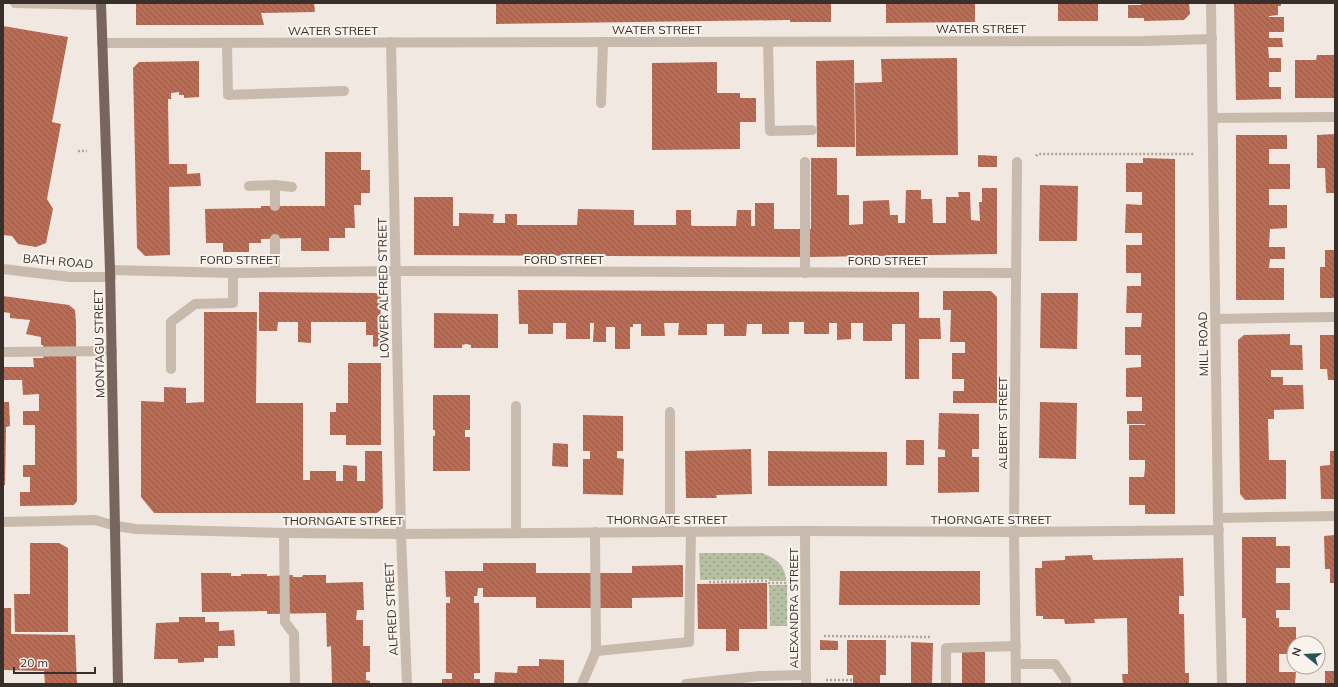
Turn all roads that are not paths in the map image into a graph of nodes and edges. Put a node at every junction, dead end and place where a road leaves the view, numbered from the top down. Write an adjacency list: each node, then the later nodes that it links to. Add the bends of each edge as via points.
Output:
1 (15, 3): 3 (street)
2 (1211, 3): 4 (street, MILL ROAD)
3 (101, 4): 8 (main road, MONTAGU STREET)
4 (1212, 39): 7 (street, WATER STREET); 13 (street, MILL ROAD)
5 (391, 42): 6 (street, WATER STREET); 9 (street, WATER STREET); 24 (street, LOWER ALFRED STREET)
6 (603, 42): 7 (street, WATER STREET); 11 (street)
7 (768, 42): 14 (street, via 770,131)
8 (102, 43): 9 (street, WATER STREET); 28 (main road, MONTAGU STREET)
9 (227, 43): 10 (street, via 228,95)
10 (344, 91)
11 (601, 103)
12 (1335, 116): 13 (street)
13 (1213, 118): 30 (street, MILL ROAD)
14 (812, 130)
15 (805, 162): 26 (street)
16 (1017, 162): 27 (street, ALBERT STREET)
17 (275, 185): 18 (street); 19 (street); 20 (street)
18 (249, 186)
19 (292, 187)
20 (275, 206)
21 (275, 239): 23 (street)
22 (3, 269): 28 (street, BATH ROAD, via 76,278)
23 (275, 272): 24 (street, FORD STREET); 25 (street, FORD STREET)
24 (396, 272): 26 (street, FORD STREET); 48 (street, LOWER ALFRED STREET)
25 (234, 273): 28 (street, FORD STREET); 33 (street, via 233,303 195,304 172,322)
26 (805, 273): 27 (street, FORD STREET)
27 (1016, 273): 45 (street, ALBERT STREET)
28 (111, 274): 31 (main road, MONTAGU STREET)
29 (1335, 317): 30 (street)
30 (1216, 319): 37 (street, MILL ROAD)
31 (112, 351): 32 (street); 39 (main road, MONTAGU STREET)
32 (3, 352)
33 (171, 369)
34 (516, 406): 47 (street)
35 (670, 412): 43 (street)
36 (1335, 516): 37 (street)
37 (1218, 518): 40 (street, MILL ROAD)
38 (3, 522): 39 (street, THORNGATE STREET, via 95,520)
39 (116, 526): 46 (street, THORNGATE STREET, via 136,529); 53 (main road, MONTAGU STREET)
40 (1219, 530): 45 (street, THORNGATE STREET); 61 (street, MILL ROAD)
41 (805, 531): 44 (street, THORNGATE STREET); 45 (street, THORNGATE STREET); 52 (street, ALEXANDRA STREET)
42 (595, 532): 43 (street, THORNGATE STREET); 47 (street, THORNGATE STREET); 50 (street)
43 (670, 532): 44 (street, THORNGATE STREET)
44 (691, 532): 50 (street, via 689,642)
45 (1014, 532): 49 (street, ALBERT STREET)
46 (284, 533): 48 (street, THORNGATE STREET); 54 (street, via 286,622 294,634)
47 (516, 533): 48 (street, THORNGATE STREET)
48 (400, 534): 55 (street, ALFRED STREET)
49 (1016, 646): 51 (street, ALBERT STREET); 58 (street, via 946,648)
50 (596, 651): 56 (street)
51 (1016, 664): 59 (street, ALBERT STREET); 60 (street, via 1055,664)
52 (806, 680): 57 (street, via 759,676)
53 (118, 684)
54 (295, 684)
55 (407, 684)
56 (582, 684)
57 (686, 684)
58 (946, 684)
59 (1016, 684)
60 (1066, 684)
61 (1222, 684)

